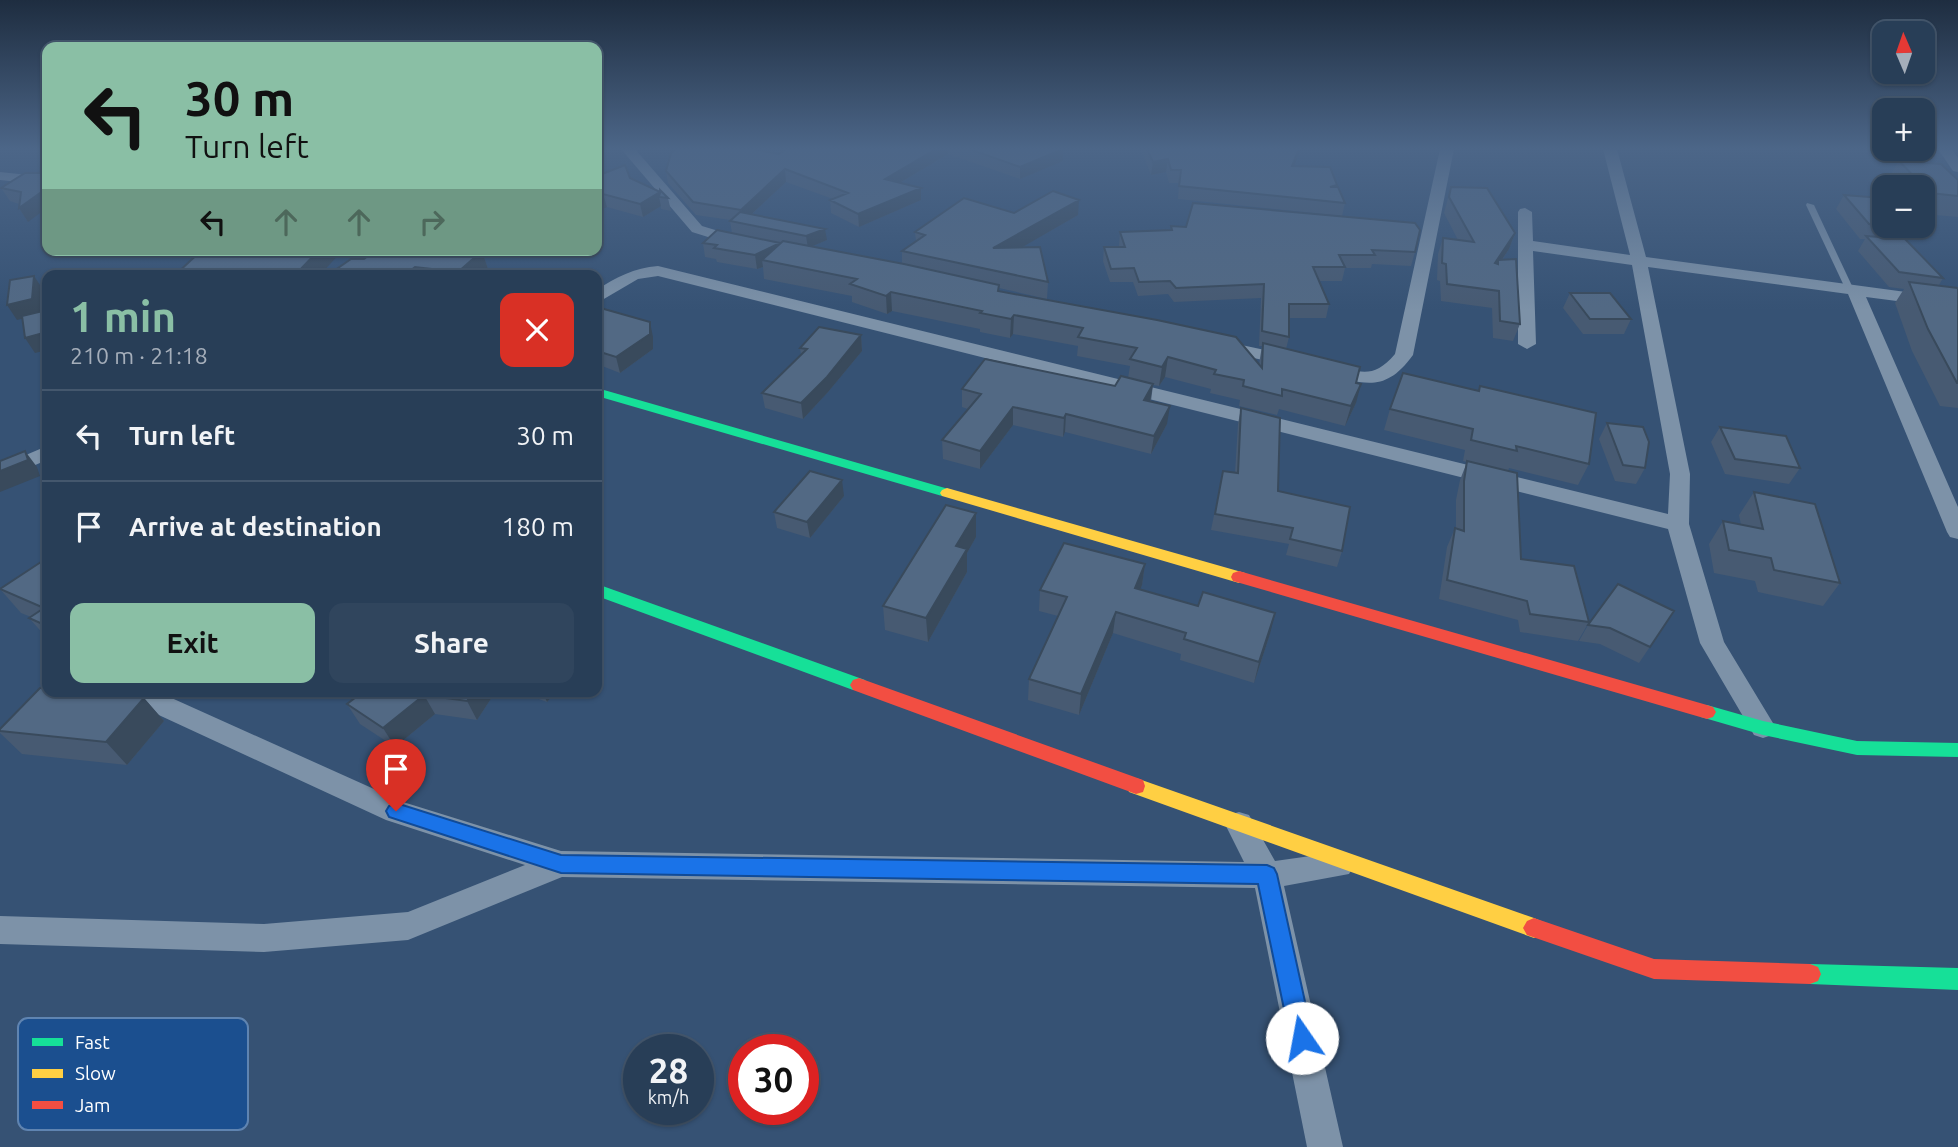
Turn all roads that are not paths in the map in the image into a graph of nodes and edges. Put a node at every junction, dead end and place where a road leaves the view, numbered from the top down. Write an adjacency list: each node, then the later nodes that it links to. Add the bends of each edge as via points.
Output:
1 (674, 203): 6 (street, via 697,229)
2 (1430, 203): 12 (street, via 1421,230 1404,355 1389,373 1361,377)
3 (1624, 203): 8 (street)
4 (1810, 205): 9 (lane)
5 (1525, 212): 7 (street)
6 (751, 244)
7 (1525, 244): 8 (street); 13 (street)
8 (1639, 261): 9 (street); 17 (street, via 1680,474)
9 (1851, 289): 11 (street); 18 (street)
10 (602, 294): 17 (street, via 628,275 658,271)
11 (1958, 304)
12 (1200, 341)
13 (1527, 344)
14 (602, 394): 21 (street)
15 (42, 454): 16 (street)
16 (0, 474)
17 (1678, 524): 21 (street, via 1712,643)
18 (1958, 532)
19 (602, 592): 23 (street)
20 (144, 697): 25 (street, via 396,811)
21 (1763, 729): 22 (street, via 1857,748)
22 (1958, 750)
23 (1239, 824): 24 (street); 26 (street)
24 (1347, 863): 26 (street); 28 (street, via 1654,969)
25 (561, 864): 26 (street); 27 (street, via 408,926 264,938)
26 (1267, 874): 29 (street)
27 (0, 930)
28 (1958, 979)
29 (1325, 1147)

